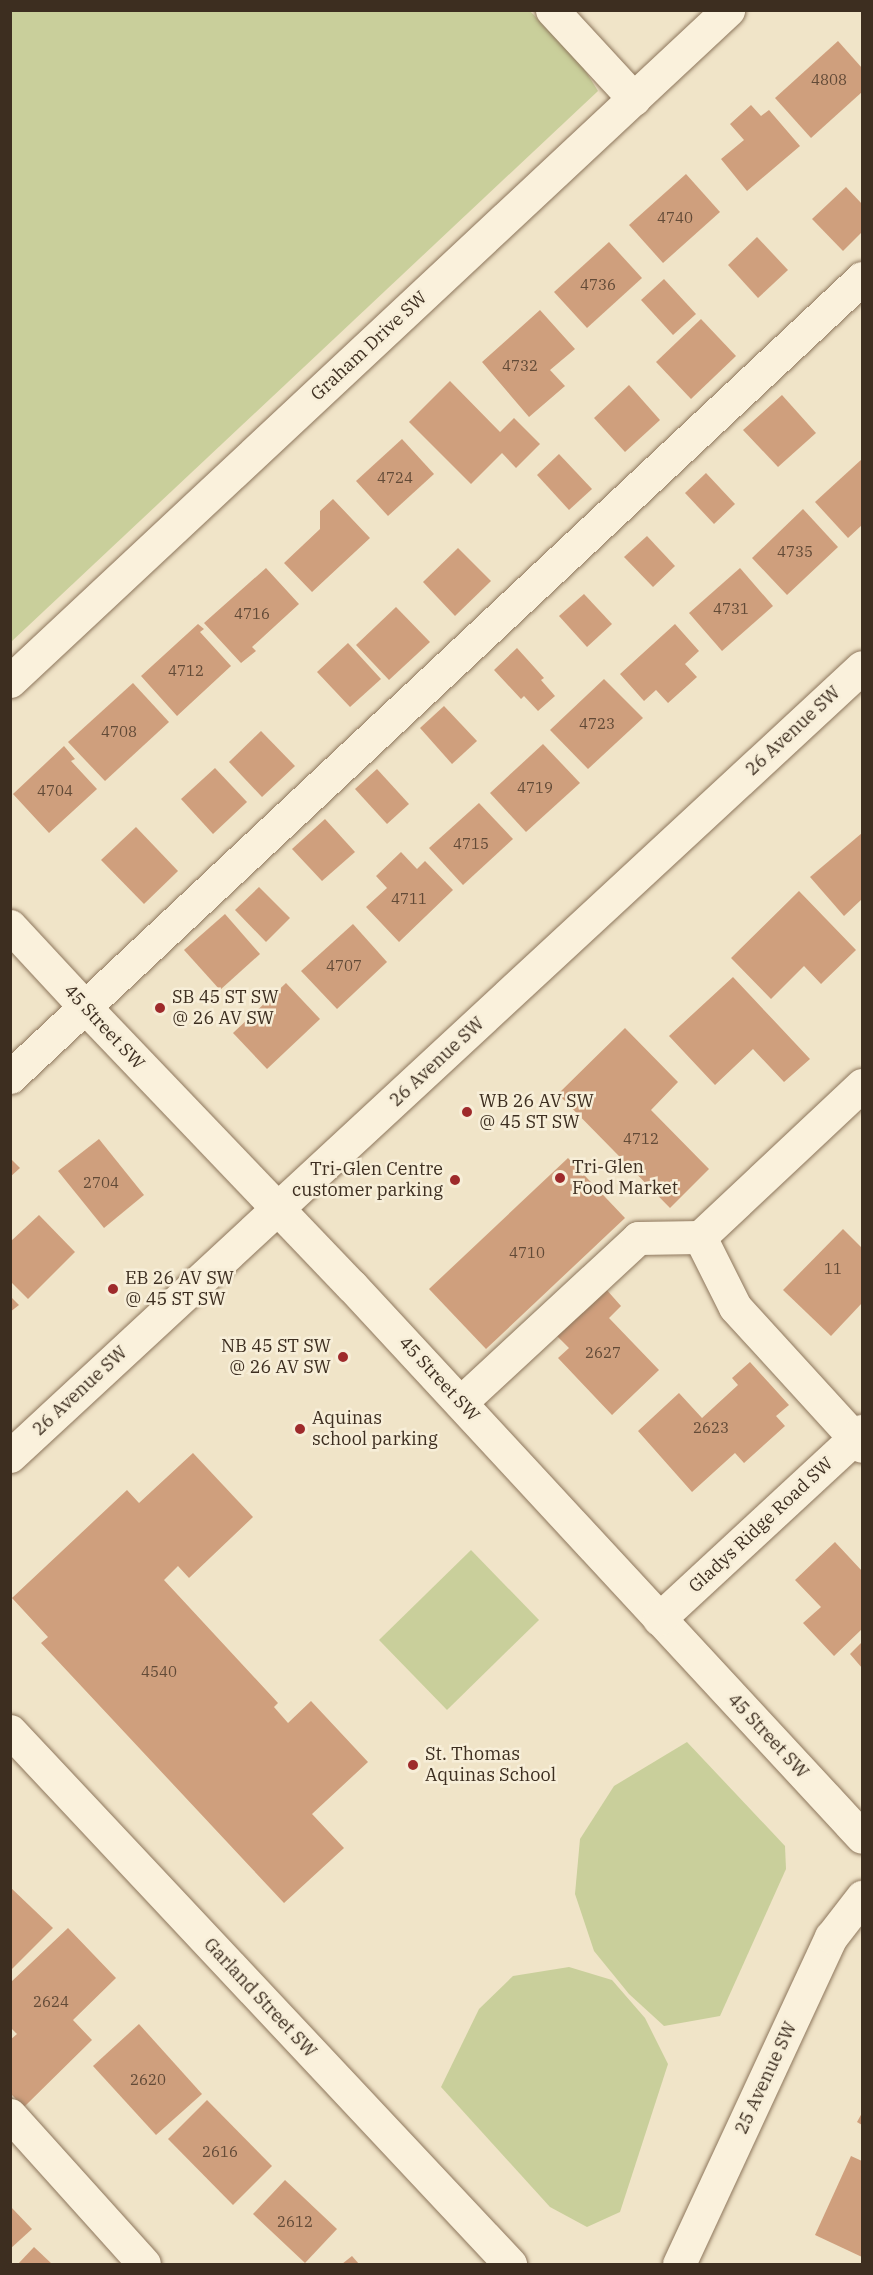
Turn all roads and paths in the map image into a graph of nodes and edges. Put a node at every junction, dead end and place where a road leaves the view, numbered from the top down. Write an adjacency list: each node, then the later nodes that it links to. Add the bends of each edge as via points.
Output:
1 (552, 10): 3 (street)
2 (728, 10): 3 (street, Graham Drive SW)
3 (634, 99): 6 (street, Graham Drive SW)
4 (862, 278): 8 (street)
5 (862, 667): 11 (street, 26 Avenue SW)
6 (10, 681)
7 (10, 926): 8 (street, 45 Street SW)
8 (85, 1007): 9 (street); 11 (street, 45 Street SW)
9 (10, 1077)
10 (862, 1085): 12 (street)
11 (278, 1207): 13 (street, 45 Street SW); 15 (street, 26 Avenue SW)
12 (700, 1237): 13 (street, via 638,1238); 14 (street, via 735,1307)
13 (461, 1402): 16 (street, 45 Street SW)
14 (860, 1439): 16 (street, Gladys Ridge Road SW)
15 (10, 1456)
16 (659, 1619): 18 (street, 45 Street SW)
17 (10, 1731): 22 (street, Garland Street SW)
18 (862, 1837)
19 (862, 1897): 23 (street, 25 Avenue SW, via 831,1937)
20 (10, 2115): 21 (street)
21 (144, 2265)
22 (510, 2265)
23 (679, 2265)

